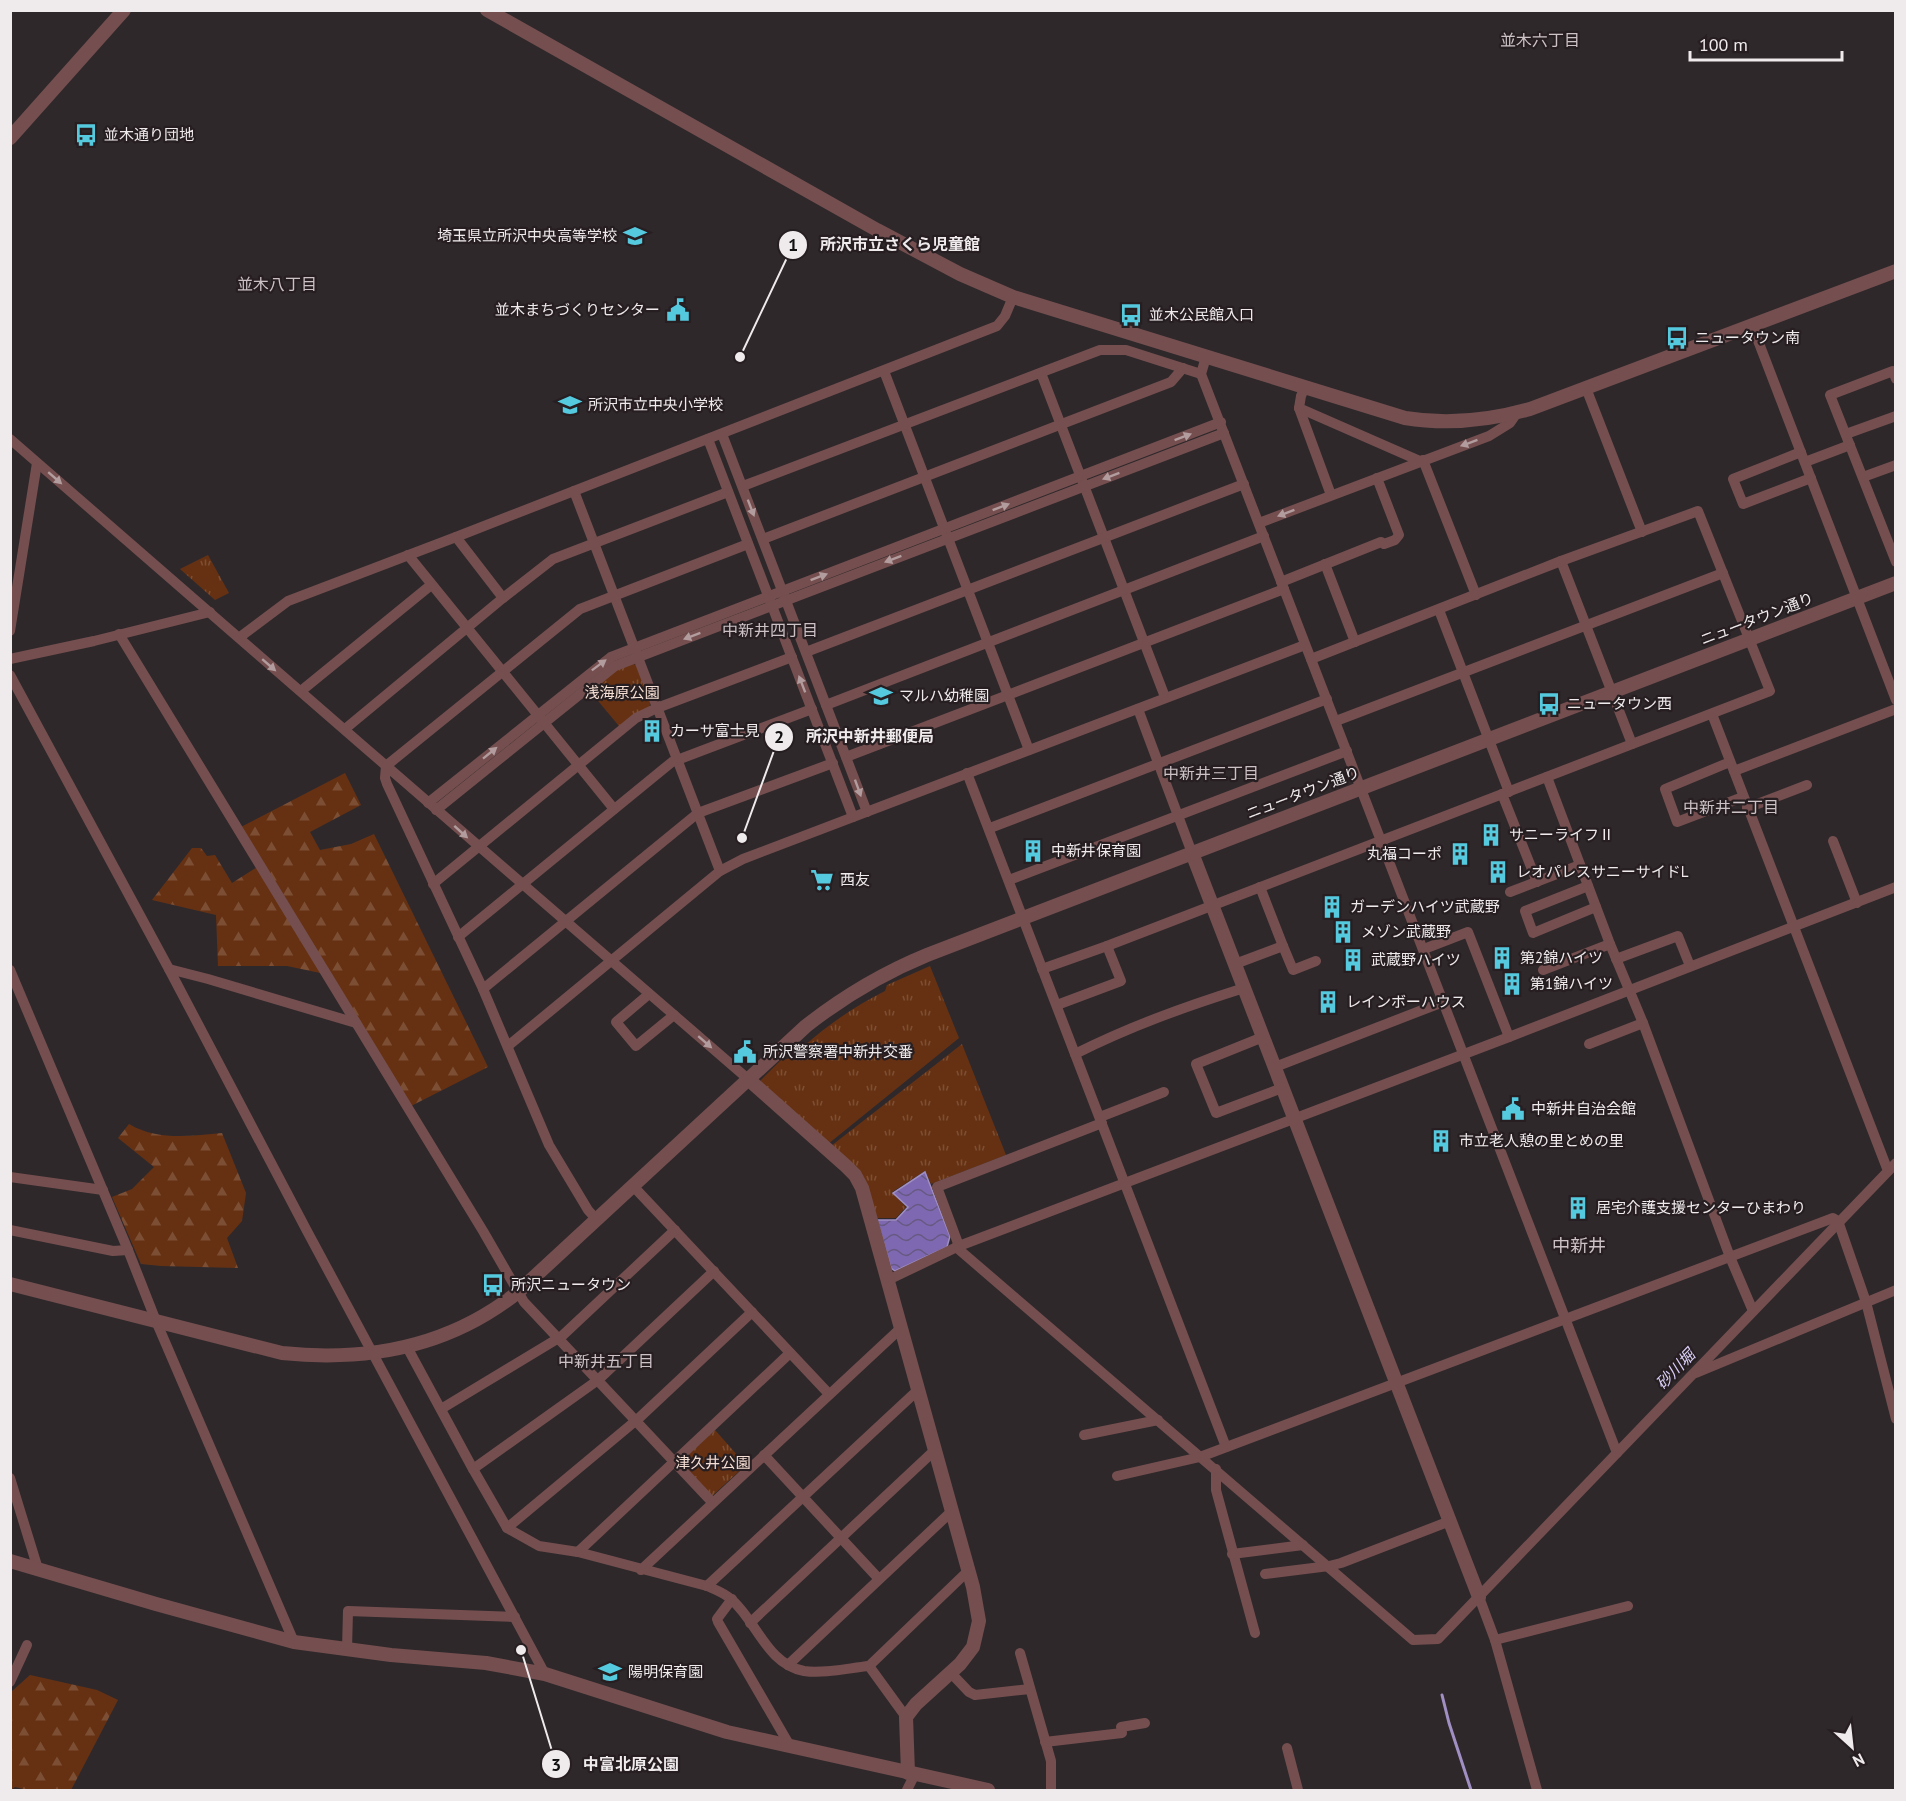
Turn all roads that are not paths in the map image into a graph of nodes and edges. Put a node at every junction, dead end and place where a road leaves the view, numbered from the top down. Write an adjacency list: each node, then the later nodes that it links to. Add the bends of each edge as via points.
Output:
1 (124, 10): 3 (street)
2 (487, 10): 5 (street, via 886,235)
3 (10, 138)
4 (1896, 271): 6 (street)
5 (1013, 297): 7 (street); 9 (street, via 997,326)
6 (1752, 325): 14 (street); 25 (street)
7 (1206, 357): 11 (street); 13 (street)
8 (1183, 368): 10 (street, via 1126,350 1109,349); 11 (street); 19 (street, via 1171,382)
9 (884, 371): 18 (street); 21 (street)
10 (1041, 373): 18 (street); 19 (street)
11 (1201, 374): 20 (street)
12 (1896, 379): 24 (street, via 1893,371 1830,395)
13 (1305, 387): 15 (street); 16 (street, via 1424,421 1458,422)
14 (1586, 388): 16 (street); 40 (street)
15 (1299, 408): 26 (street); 38 (street)
16 (1517, 412): 26 (street, one-way to 26, via 1510,423 1489,436)
17 (1896, 416): 24 (street)
18 (904, 424): 29 (street); 35 (street)
19 (1061, 425): 29 (street); 33 (street)
20 (1222, 427): 33 (street); 34 (street)
21 (722, 434): 23 (street); 35 (street)
22 (10, 439): 27 (street)
23 (708, 439): 36 (street); 37 (street)
24 (1848, 439): 25 (street); 30 (street)
25 (1803, 457): 32 (street); 32 (street, via 1733,479 1743,504)
26 (1422, 461): 31 (street); 60 (street)
27 (37, 463): 65 (street, one-way to 65); 68 (street)
28 (1896, 465): 30 (street)
29 (925, 477): 41 (street); 45 (street)
30 (1863, 477): 50 (street)
31 (1377, 478): 38 (street); 51 (street, via 1399,534 1395,540)
32 (1811, 478): 62 (street)
33 (1083, 481): 41 (street); 43 (street)
34 (1244, 484): 39 (street); 43 (street)
35 (743, 486): 45 (street, one-way to 45)
36 (574, 491): 42 (street); 46 (street)
37 (728, 492): 46 (street); 47 (street)
38 (1331, 495): 39 (street, one-way to 39)
39 (1259, 523): 44 (street)
40 (1641, 532): 49 (street); 52 (street, via 1698,511)
41 (946, 533): 56 (street); 59 (street)
42 (456, 537): 48 (street); 61 (street)
43 (1105, 537): 56 (street); 57 (street)
44 (1264, 537): 55 (street); 57 (street)
45 (763, 539): 59 (street)
46 (594, 544): 58 (street); 61 (street, via 553,560)
47 (748, 544): 58 (street); 63 (street)
48 (408, 555): 54 (street); 70 (street, via 288,601)
49 (1561, 561): 60 (street); 66 (street)
50 (1896, 562)
51 (1325, 564): 55 (street); 74 (street)
52 (1723, 573): 66 (street); 71 (street)
53 (1896, 583): 62 (street, ニュータウン通り)
54 (431, 585): 67 (street); 84 (street)
55 (1282, 586): 73 (street); 75 (street)
56 (968, 590): 72 (street); 77 (street)
57 (1124, 590): 72 (street); 73 (street)
58 (615, 595): 76 (street); 81 (street, via 580,609)
59 (784, 595): 63 (street); 77 (street)
60 (1476, 595): 64 (street)
61 (503, 598): 67 (street)
62 (1857, 599): 71 (street, ニュータウン通り); 89 (street)
63 (771, 600): 76 (street); 78 (street)
64 (1438, 610): 74 (street); 82 (street)
65 (210, 612): 69 (street); 70 (street)
66 (1585, 626): 82 (street); 85 (street)
67 (466, 628): 81 (street); 98 (street)
68 (10, 630)
69 (119, 634): 79 (street); 165 (street)
70 (240, 637): 84 (street, one-way to 84)
71 (1748, 639): 85 (street, ニュータウン通り); 95 (street, via 1770,691)
72 (988, 642): 86 (street); 90 (street)
73 (1144, 642): 86 (street); 87 (street)
74 (1355, 642): 80 (street)
75 (1305, 645): 80 (street); 87 (street)
76 (637, 652): 91 (street); 96 (street)
77 (806, 652): 90 (street)
78 (792, 657): 91 (street); 94 (street, one-way to 78)
79 (10, 659)
80 (1311, 659): 88 (street)
81 (502, 672): 96 (street); 107 (street)
82 (1462, 672): 97 (street); 99 (street)
83 (10, 675): 154 (street)
84 (300, 692): 98 (street)
85 (1612, 692): 99 (street, ニュータウン通り); 100 (street)
86 (1008, 694): 101 (street); 103 (street)
87 (1165, 697): 92 (street)
88 (1327, 699): 97 (street); 105 (street)
89 (1896, 700)
90 (826, 705): 103 (street)
91 (657, 708): 104 (street); 108 (street, via 636,718)
92 (1137, 709): 101 (street); 105 (street)
93 (1896, 709): 109 (street)
94 (812, 710): 104 (street); 106 (street)
95 (1712, 714): 100 (street); 109 (street)
96 (540, 719): 108 (street); 116 (street)
97 (1336, 721): 102 (street)
98 (345, 729): 107 (street)
99 (1488, 739): 113 (street, ニュータウン通り); 114 (street)
100 (1632, 744): 111 (street)
101 (1029, 750): 110 (street)
102 (1347, 751): 113 (street); 122 (street)
103 (846, 757): 119 (street, one-way to 119)
104 (678, 760): 118 (street); 120 (street)
105 (1158, 762): 122 (street); 123 (street)
106 (833, 763): 120 (street); 121 (street)
107 (386, 766): 116 (street); 132 (street, via 387,784)
108 (579, 766): 118 (street); 126 (street)
109 (1732, 767): 115 (street); 115 (street, via 1665,789 1677,822)
110 (967, 773): 119 (street); 123 (street)
111 (1547, 777): 114 (street); 128 (street)
112 (1807, 785): 117 (street)
113 (1361, 788): 124 (street); 127 (street, ニュータウン通り)
114 (1506, 793): 124 (street); 131 (street)
115 (1743, 796): 117 (street)
116 (432, 806): 126 (street, one-way to 126)
117 (1748, 808): 143 (street)
118 (614, 809): 133 (street)
119 (867, 812): 121 (street)
120 (698, 813): 129 (street); 142 (street)
121 (853, 817): 129 (street)
122 (1178, 817): 127 (street); 130 (street)
123 (990, 828): 130 (street)
124 (1381, 841): 135 (street); 148 (street)
125 (1833, 841): 138 (street)
126 (478, 847): 132 (street); 133 (street)
127 (1192, 853): 139 (street); 141 (street, ニュータウン通り)
128 (1580, 865): 131 (street); 134 (street)
129 (720, 870): 150 (street)
130 (1009, 880): 141 (street)
131 (1537, 882): 137 (street)
132 (434, 884): 144 (street)
133 (523, 884): 142 (street); 144 (street)
134 (1588, 886): 140 (street); 140 (street, via 1525,911 1533,933)
135 (1260, 887): 139 (street); 147 (street)
136 (1896, 887): 138 (street)
137 (1510, 892)
138 (1857, 903): 143 (street)
139 (1212, 905): 146 (street); 152 (street)
140 (1596, 907): 145 (street)
141 (1023, 918): 155 (street); 174 (street, ニュータウン通り, via 916,960 857,990 806,1026)
142 (566, 921): 150 (street); 159 (street)
143 (1794, 927): 153 (street); 179 (street)
144 (458, 937): 159 (street)
145 (1610, 944): 149 (street); 157 (street)
146 (1107, 946): 155 (street); 163 (street, via 1121,981)
147 (1283, 946): 151 (street, via 1293,970); 152 (street)
148 (1424, 949): 162 (street); 168 (street, via 1468,932)
149 (1616, 959): 153 (street, via 1678,936); 160 (street)
150 (610, 960): 161 (street); 170 (street)
151 (1316, 961)
152 (1235, 964): 158 (street)
153 (1690, 966): 160 (street)
154 (169, 969): 165 (street); 205 (street)
155 (1042, 969): 163 (street)
156 (10, 970): 183 (street)
157 (1543, 970)
158 (1244, 988): 167 (street); 172 (street, via 1166,1013)
159 (483, 989): 170 (street)
160 (1628, 990): 166 (street); 168 (street)
161 (649, 994): 164 (street); 164 (street, via 616,1022 636,1046)
162 (1443, 1002): 171 (street); 173 (street)
163 (1057, 1005): 172 (street)
164 (674, 1015): 174 (street, one-way to 174)
165 (356, 1023): 195 (street)
166 (1643, 1023): 169 (street); 190 (street)
167 (1263, 1037): 173 (street); 175 (street, via 1196,1064 1216,1113)
168 (1509, 1037): 171 (street)
169 (1589, 1044)
170 (508, 1046): 184 (street, via 549,1145)
171 (1464, 1053): 177 (street); 199 (street)
172 (1075, 1054): 178 (street)
173 (1275, 1067): 175 (street)
174 (748, 1079): 182 (street, ニュータウン通り); 192 (street, via 855,1175)
175 (1282, 1088): 177 (street)
176 (1164, 1092): 178 (street)
177 (1294, 1118): 181 (street); 208 (street)
178 (1101, 1120): 181 (street); 188 (street, via 937,1187)
179 (1892, 1167): 185 (street)
180 (10, 1177): 183 (street)
181 (1126, 1183): 188 (street); 216 (street)
182 (633, 1186): 184 (street, ニュータウン通り); 187 (street)
183 (103, 1190): 189 (street)
184 (597, 1220): 195 (street, ニュータウン通り)
185 (1838, 1221): 190 (street, via 1833,1218); 196 (street); 197 (street)
186 (10, 1230): 189 (street, via 113,1251)
187 (675, 1230): 191 (street); 202 (street)
188 (958, 1246): 192 (street); 213 (street)
189 (128, 1250): 200 (street)
190 (1730, 1257): 197 (street); 199 (street)
191 (714, 1271): 198 (street); 207 (street)
192 (888, 1280): 201 (street)
193 (10, 1284): 200 (street, ニュータウン通り)
194 (1896, 1290): 196 (street)
195 (518, 1292): 202 (street); 203 (street, ニュータウン通り, via 465,1326)
196 (1866, 1302): 206 (street); 212 (street)
197 (1753, 1311): 206 (street)
198 (752, 1312): 204 (street); 214 (street)
199 (1565, 1319): 208 (street); 218 (street)
200 (156, 1322): 205 (street, ニュータウン通り, via 282,1353); 250 (street)
201 (901, 1328): 209 (street); 210 (street)
202 (558, 1338): 207 (street); 211 (street)
203 (407, 1347): 205 (street, ニュータウン通り); 211 (street)
204 (790, 1353): 210 (street); 221 (street)
205 (373, 1354): 246 (street)
206 (1692, 1375): 218 (street)
207 (598, 1380): 214 (street); 222 (street)
208 (1396, 1383): 216 (street); 229 (street)
209 (918, 1390): 217 (street); 226 (street)
210 (829, 1394): 219 (street)
211 (441, 1409): 222 (street)
212 (1896, 1419)
213 (1158, 1420): 215 (street); 220 (street)
214 (635, 1421): 221 (street); 230 (street)
215 (1084, 1435)
216 (1226, 1447): 220 (street)
217 (935, 1450): 228 (street); 231 (street)
218 (1617, 1453): 243 (street)
219 (764, 1455): 226 (street); 227 (street)
220 (1200, 1457): 223 (street); 224 (street)
221 (674, 1462): 227 (street); 233 (street)
222 (473, 1469): 230 (street)
223 (1216, 1469): 232 (street); 234 (street, via 1216,1490)
224 (1117, 1476)
225 (10, 1478): 237 (street)
226 (803, 1496): 231 (street); 242 (street)
227 (712, 1502): 238 (street)
228 (952, 1511): 239 (street); 241 (street)
229 (1450, 1521): 236 (street); 243 (street)
230 (507, 1528): 233 (street, via 539,1546)
231 (841, 1537): 241 (street); 247 (street)
232 (1303, 1545): 234 (street); 236 (street)
233 (578, 1552): 238 (street)
234 (1232, 1554): 248 (street)
235 (10, 1561): 237 (street)
236 (1329, 1566): 240 (street); 243 (street, via 1413,1640 1438,1639)
237 (38, 1569): 250 (street)
238 (641, 1570): 242 (street)
239 (968, 1571): 255 (street); 256 (street, via 979,1613 978,1629 968,1654)
240 (1264, 1574)
241 (879, 1579): 254 (street)
242 (708, 1586): 244 (street)
243 (1479, 1597): 249 (street)
244 (732, 1599): 247 (street); 263 (street, via 718,1622)
245 (1628, 1606): 249 (street)
246 (515, 1617): 252 (street, via 348,1611); 257 (street)
247 (750, 1623): 254 (street, via 772,1652)
248 (1255, 1633)
249 (1495, 1640): 270 (street)
250 (294, 1642): 252 (street)
251 (27, 1645): 258 (street)
252 (347, 1650): 257 (street, via 486,1663)
253 (1020, 1653): 259 (street)
254 (788, 1665): 255 (street, via 807,1671)
255 (869, 1665): 260 (street)
256 (950, 1672): 259 (street, via 975,1695); 260 (street)
257 (545, 1674): 263 (street, via 727,1732)
258 (10, 1682)
259 (1030, 1689): 262 (street)
260 (906, 1717): 265 (street)
261 (1145, 1723): 262 (street, via 1121,1727 1122,1733)
262 (1046, 1742): 268 (street, via 1051,1761)
263 (790, 1746): 265 (street)
264 (1287, 1748): 269 (street)
265 (911, 1774): 266 (street); 267 (street)
266 (907, 1791)
267 (988, 1791)
268 (1051, 1791)
269 (1298, 1791)
270 (1537, 1791)

